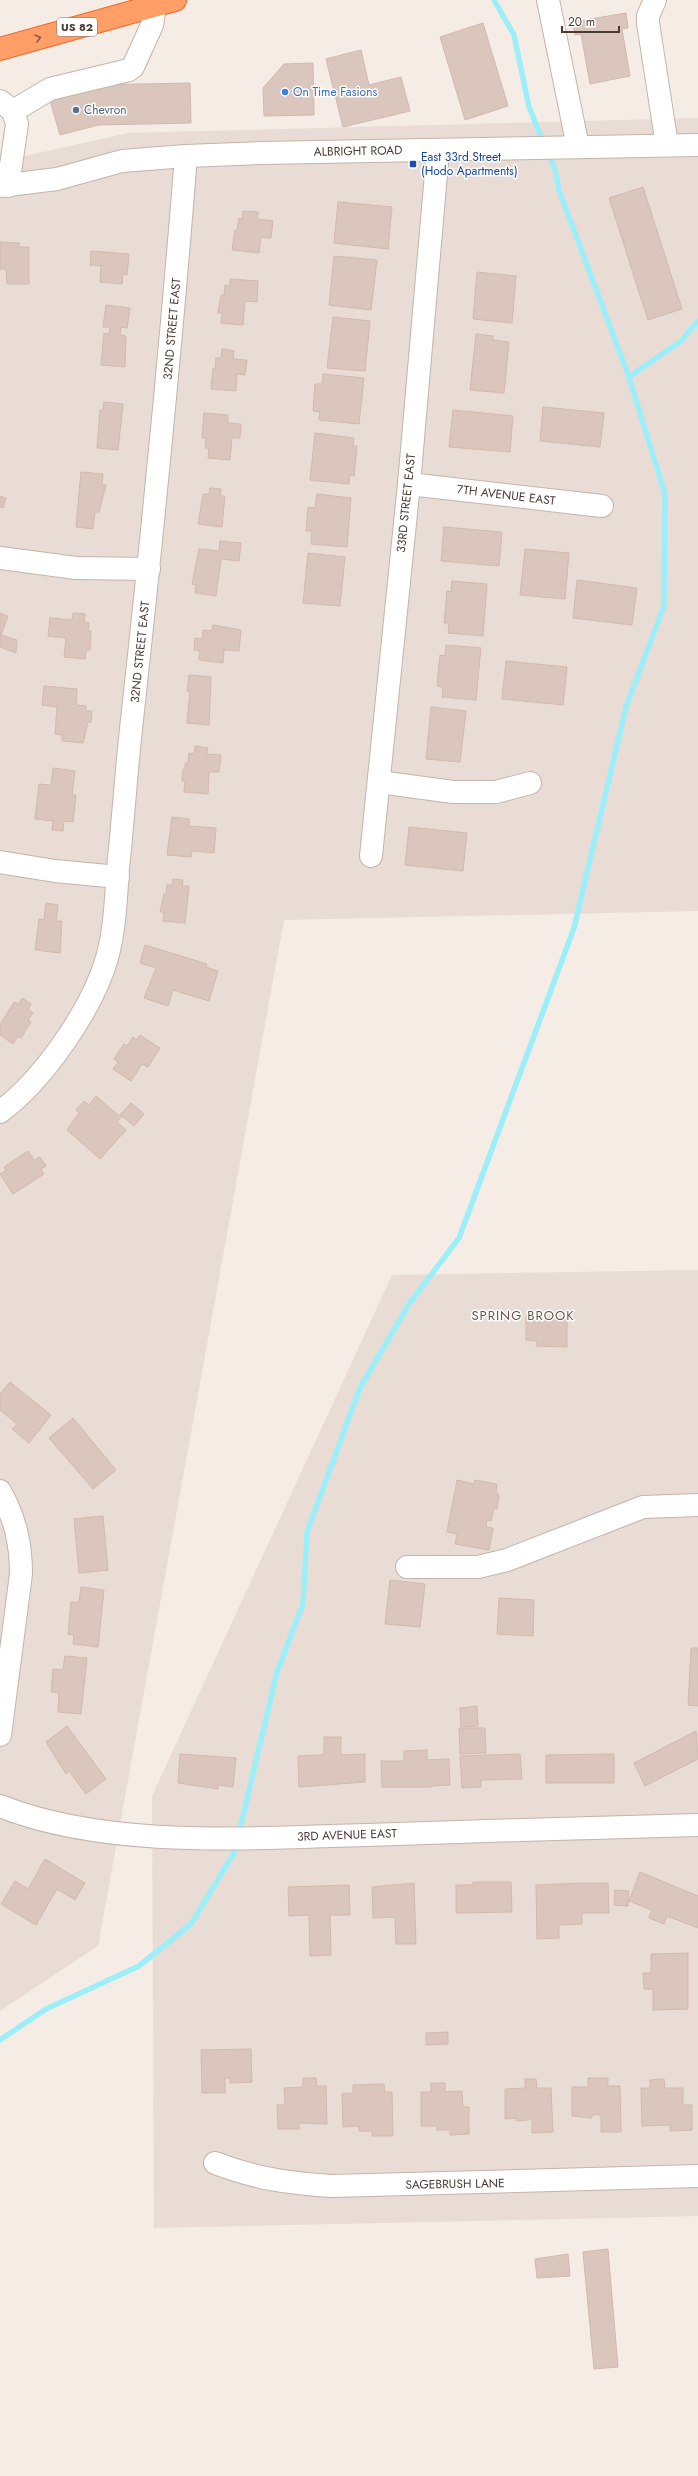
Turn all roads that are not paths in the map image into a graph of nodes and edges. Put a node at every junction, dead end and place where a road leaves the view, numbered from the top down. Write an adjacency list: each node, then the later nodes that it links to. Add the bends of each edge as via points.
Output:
1 (548, 0): 8 (street)
2 (655, 0): 7 (street, via 648,16 648,23)
3 (164, 3): 4 (highway, US 82, one-way to 3); 5 (street, via 133,67 129,70 50,89)
4 (0, 49)
5 (6, 106): 11 (street, via 17,124)
6 (698, 145): 7 (street, ALBRIGHT ROAD)
7 (667, 146): 8 (street, ALBRIGHT ROAD)
8 (572, 147): 9 (street, ALBRIGHT ROAD)
9 (438, 150): 10 (street, ALBRIGHT ROAD); 12 (street, 33RD STREET EAST)
10 (186, 156): 11 (street, ALBRIGHT ROAD, via 122,161 57,179); 15 (street, 32ND STREET EAST)
11 (4, 186)
12 (410, 484): 13 (street, 7TH AVENUE EAST); 16 (street, 33RD STREET EAST, via 400,559)
13 (602, 506)
14 (0, 558): 15 (street, via 76,568)
15 (149, 569): 20 (street, 32ND STREET EAST)
16 (379, 782): 17 (street, via 453,792 489,792); 18 (street, 33RD STREET EAST)
17 (530, 783)
18 (371, 856)
19 (0, 862): 20 (street)
20 (118, 877): 21 (street, 32ND STREET EAST, via 107,958 88,1001 51,1060 21,1095)
21 (0, 1112)
22 (0, 1491): 25 (street, via 17,1529 21,1574)
23 (698, 1505): 24 (street, via 643,1507 507,1560 478,1567)
24 (407, 1567)
25 (0, 1735)
26 (0, 1806): 27 (street, 3RD AVENUE EAST, via 36,1818 88,1830 214,1838)
27 (698, 1825)
28 (215, 2163): 29 (street, SAGEBRUSH LANE, via 244,2174 286,2183 332,2186)
29 (698, 2176)

